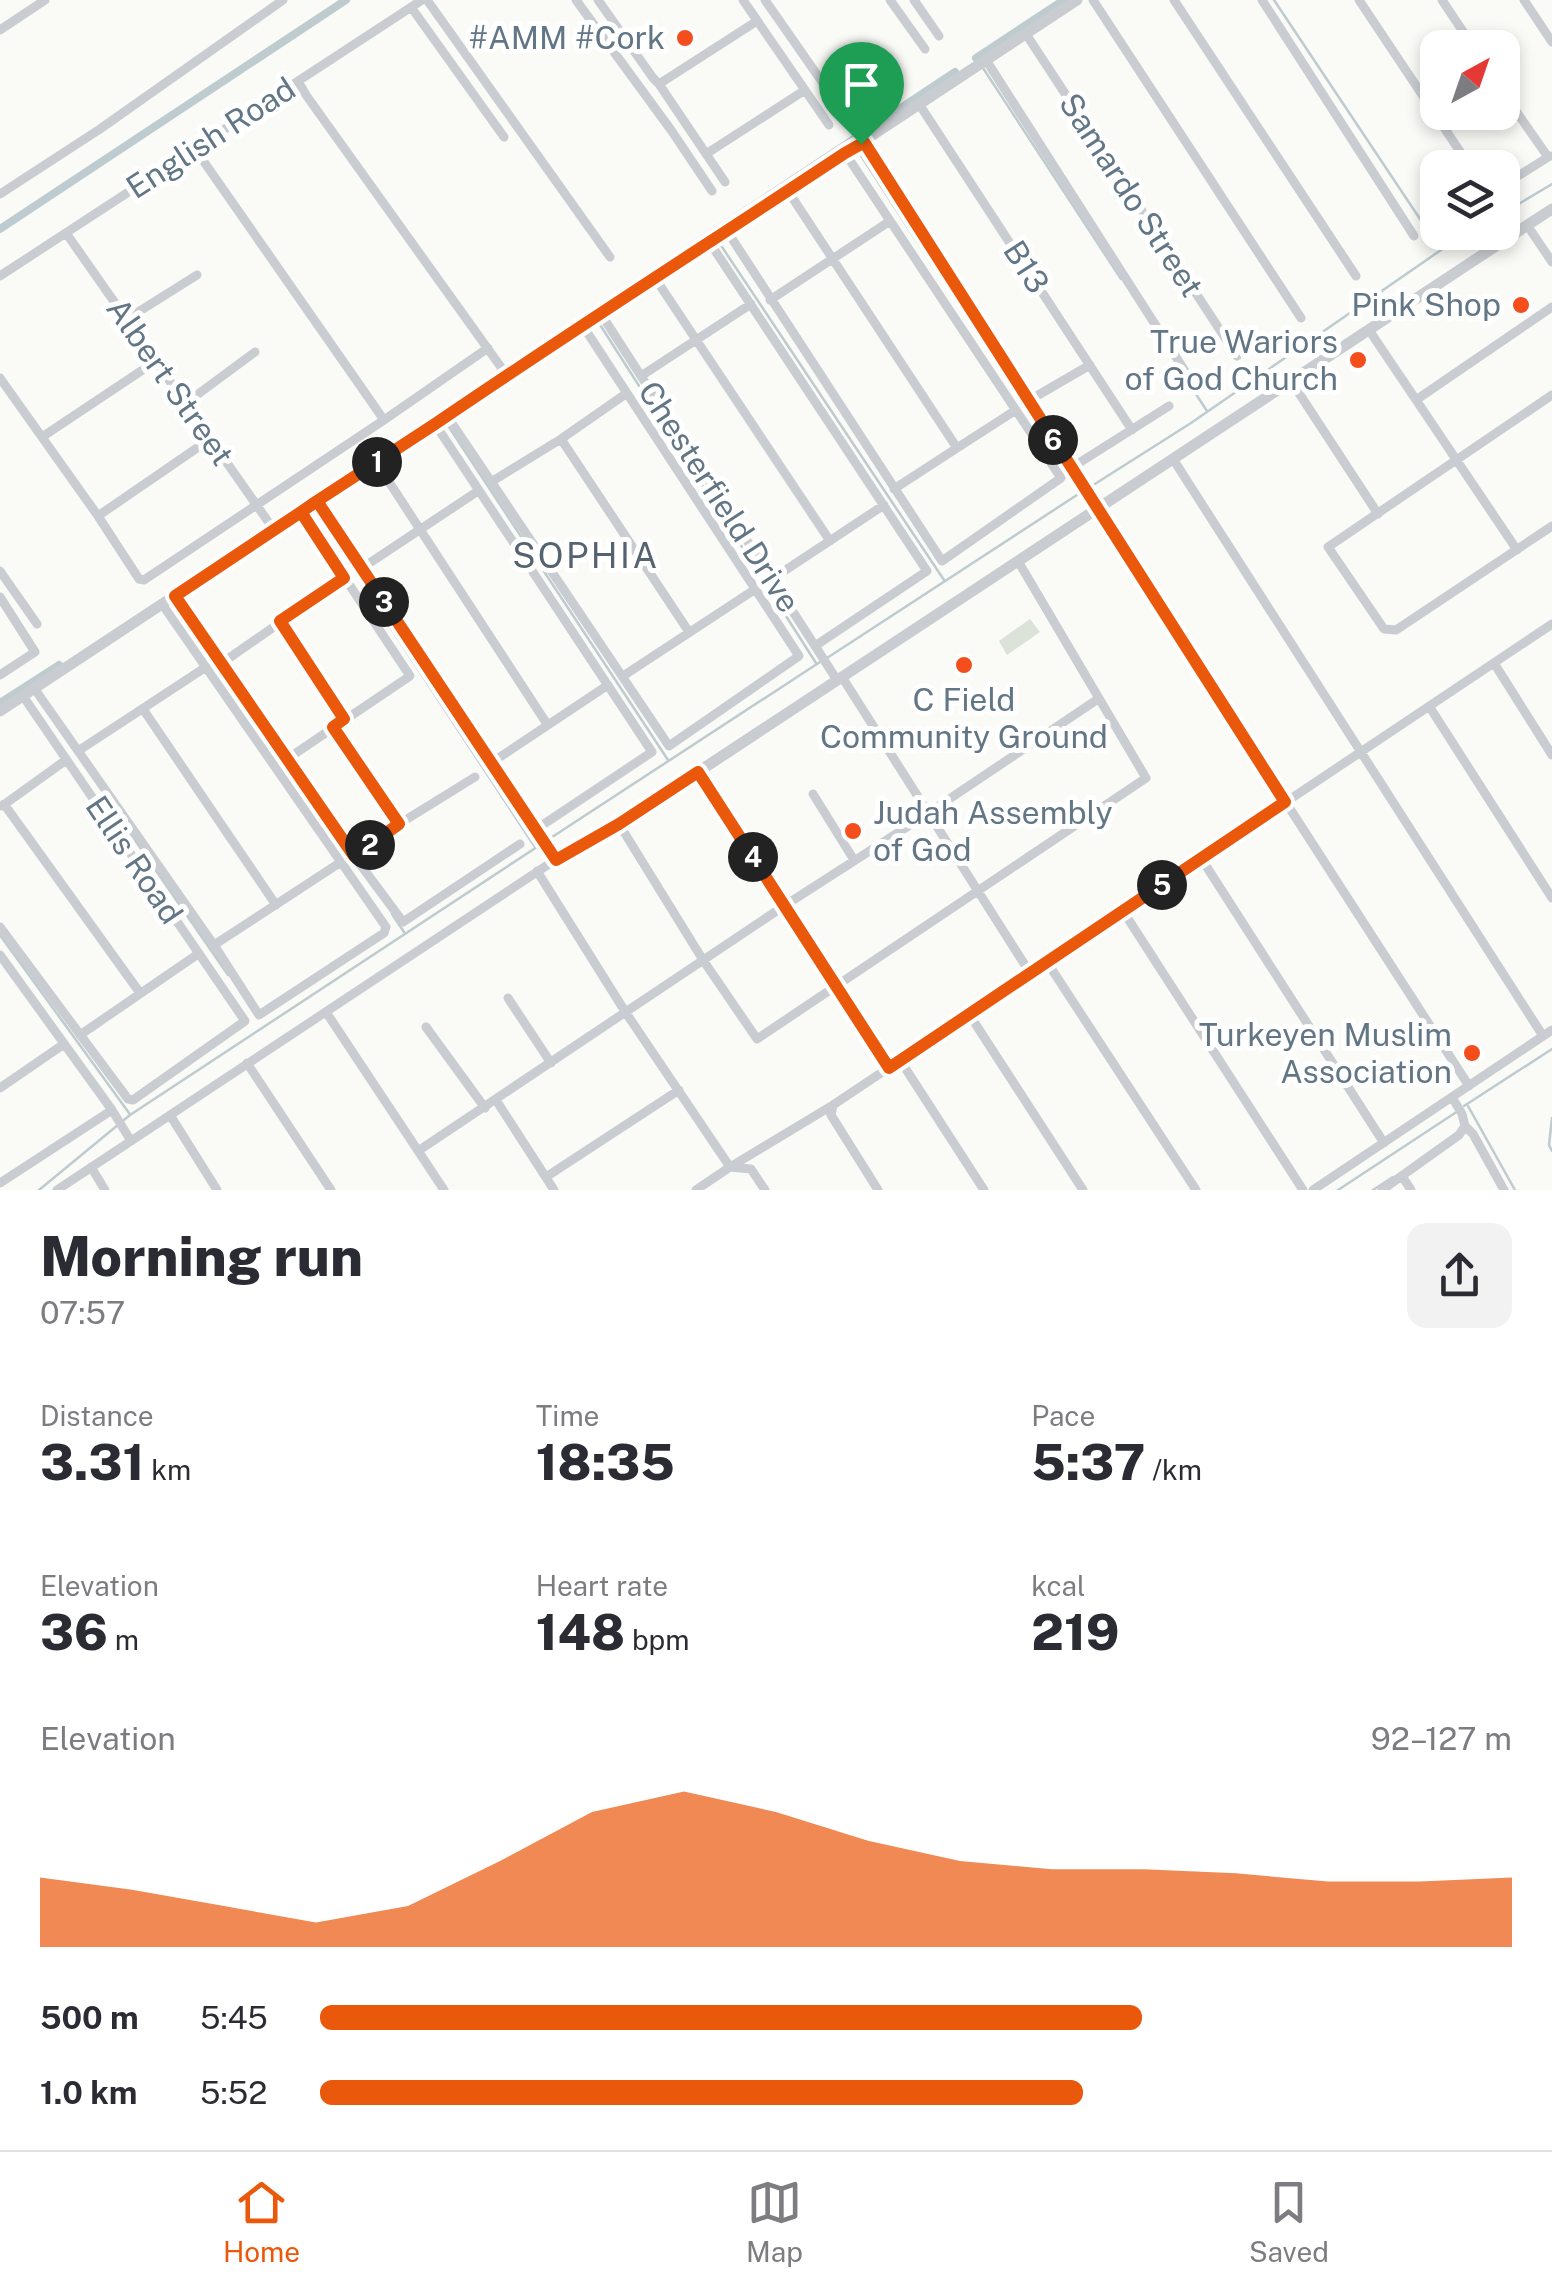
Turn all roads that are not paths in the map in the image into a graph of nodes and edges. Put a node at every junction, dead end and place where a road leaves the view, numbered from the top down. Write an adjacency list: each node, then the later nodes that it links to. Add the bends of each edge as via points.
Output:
1 (45, 0): 19 (street)
2 (283, 0): 42 (street)
3 (424, 0): 17 (street, English Road); 31 (street)
4 (576, 0): 40 (street)
5 (598, 0): 27 (street)
6 (742, 0): 18 (street)
7 (765, 0): 33 (street)
8 (890, 0): 24 (street)
9 (914, 0): 22 (street)
10 (1077, 0): 21 (street)
11 (1093, 0): 61 (street)
12 (1174, 0): 55 (street)
13 (1262, 0): 48 (street)
14 (1359, 0): 35 (street)
15 (1442, 0): 20 (street)
16 (1524, 0): 23 (street)
17 (411, 7): 26 (street, English Road); 31 (street, via 501,133)
18 (757, 21): 27 (street); 28 (street)
19 (0, 30)
20 (1462, 30)
21 (1026, 34): 25 (street); 68 (street, Samardo Street)
22 (939, 36)
23 (1552, 42)
24 (925, 49)
25 (986, 60): 29 (street); 74 (street)
26 (298, 81): 34 (street, English Road); 67 (street)
27 (660, 84): 36 (street)
28 (805, 90): 32 (street); 36 (street)
29 (920, 104): 33 (street); 70 (street, B13)
30 (1520, 115): 37 (street)
31 (512, 120): 50 (street)
32 (829, 125)
33 (857, 144): 41 (street); 44 (street); 79 (street)
34 (195, 149): 47 (street, English Road); 84 (street)
35 (1459, 150)
36 (706, 154): 39 (street)
37 (1550, 156): 38 (street)
38 (1520, 175)
39 (725, 182)
40 (712, 191)
41 (788, 191): 46 (street); 51 (street)
42 (0, 194)
43 (1552, 209): 45 (street)
44 (890, 221): 51 (street); 82 (street)
45 (1527, 226): 52 (street); 64 (street)
46 (726, 232): 49 (street); 57 (street)
47 (66, 233): 54 (street, English Road); 62 (street, Albert Street)
48 (1414, 236)
49 (711, 242): 56 (street); 58 (street)
50 (610, 257)
51 (833, 259): 57 (street); 90 (street)
52 (1552, 262)
53 (197, 275): 62 (street)
54 (0, 276)
55 (1356, 276)
56 (655, 278): 60 (street); 65 (street)
57 (770, 300): 96 (street)
58 (751, 304): 65 (street); 100 (street)
59 (1552, 308): 78 (street)
60 (601, 314): 63 (street); 72 (street, Chesterfield Drive)
61 (1300, 318)
62 (127, 319): 69 (street, Albert Street)
63 (584, 326): 71 (street); 76 (street, Chesterfield Drive)
64 (1369, 330): 75 (street); 78 (street)
65 (696, 340): 72 (street); 108 (street)
66 (255, 352): 80 (street)
67 (491, 352): 71 (street); 84 (street)
68 (1237, 356)
69 (156, 361): 80 (street, Albert Street); 87 (street)
70 (1090, 365): 79 (street); 86 (street, B13)
71 (506, 374): 83 (street)
72 (641, 376): 114 (street, Chesterfield Drive)
73 (0, 378): 87 (street)
74 (1190, 379)
75 (1291, 381): 91 (street); 103 (street)
76 (627, 393): 88 (street); 115 (street, Chesterfield Drive)
77 (1552, 395): 92 (street)
78 (1416, 400): 92 (street)
79 (1028, 401): 94 (street)
80 (186, 403): 89 (street, Albert Street)
81 (1169, 406): 86 (street)
82 (1016, 410): 90 (street); 96 (street, via 1061,478 942,561)
83 (447, 416): 85 (street); 95 (street)
84 (384, 420): 99 (street)
85 (435, 424): 93 (street); 97 (street)
86 (1132, 430): 94 (street)
87 (42, 436): 104 (street)
88 (561, 438): 95 (street); 121 (street)
89 (210, 440): 99 (street, Albert Street); 104 (street)
90 (958, 448): 96 (street)
91 (1174, 460): 101 (street); 139 (street)
92 (1456, 460): 103 (street); 109 (street)
93 (376, 462): 98 (street); 107 (street)
94 (1071, 468): 101 (street)
95 (492, 482): 127 (street)
96 (894, 490)
97 (478, 491): 107 (street); 129 (street)
98 (317, 501): 102 (street); 111 (street)
99 (257, 505): 104 (street, via 144,580); 105 (street, Albert Street)
100 (884, 506): 108 (street); 122 (street, via 927,571)
101 (1097, 510): 110 (street); 147 (street)
102 (301, 512): 105 (street); 113 (street)
103 (1378, 514): 109 (street, via 1328,547 1384,629 1402,628)
104 (98, 516)
105 (272, 525): 117 (street)
106 (1552, 526): 109 (street)
107 (420, 530): 111 (street); 136 (street)
108 (830, 541): 114 (street)
109 (1516, 550)
110 (1018, 562): 128 (street); 131 (street)
111 (362, 568): 143 (street)
112 (0, 571): 119 (street)
113 (344, 578): 118 (street); 135 (street, via 410,676)
114 (772, 579): 122 (street, Chesterfield Drive)
115 (754, 590): 121 (street); 127 (street, Chesterfield Drive, via 799,656 669,746)
116 (0, 597): 126 (street, via 35,652)
117 (169, 599): 123 (street); 125 (street); 130 (street)
118 (280, 621): 123 (street); 135 (street)
119 (37, 624)
120 (1552, 624): 124 (street)
121 (688, 632): 127 (street)
122 (816, 646): 128 (street, Chesterfield Drive)
123 (222, 663): 141 (street)
124 (1494, 663): 132 (street); 140 (street)
125 (206, 667): 133 (street); 158 (street)
126 (0, 675)
127 (623, 676)
128 (839, 679): 144 (street); 149 (street, Chesterfield Drive)
129 (608, 686): 136 (street); 152 (street, via 652,752)
130 (28, 692): 134 (street); 138 (street); 142 (street, Ellis Road)
131 (1098, 700): 149 (street); 160 (street, via 1146,778)
132 (1429, 706): 139 (street); 161 (street)
133 (142, 709): 138 (street); 162 (street)
134 (0, 711)
135 (344, 719): 137 (street)
136 (546, 724): 143 (street)
137 (333, 727): 141 (street); 150 (street)
138 (78, 752): 166 (street)
139 (1361, 752): 147 (street); 179 (street)
140 (1552, 755)
141 (287, 759): 154 (street)
142 (66, 760): 148 (street); 168 (street, Ellis Road)
143 (491, 762): 152 (street)
144 (698, 772): 151 (street); 163 (street)
145 (475, 776): 150 (street)
146 (813, 794): 157 (street)
147 (1285, 802): 155 (street); 187 (street)
148 (2, 806): 173 (street)
149 (927, 814): 157 (street); 160 (street, Chesterfield Drive)
150 (399, 824): 154 (street)
151 (619, 824): 156 (street); 169 (street)
152 (536, 832): 156 (street)
153 (520, 844): 154 (street, via 403,922)
154 (354, 856)
155 (1201, 858): 164 (street); 197 (street)
156 (556, 860): 159 (street)
157 (854, 860): 163 (street)
158 (341, 862): 162 (street); 166 (street, via 384,933 259,1015)
159 (538, 872): 175 (street); 176 (street)
160 (977, 892): 171 (street, Chesterfield Drive); 172 (street)
161 (1552, 898)
162 (276, 905): 166 (street)
163 (784, 906): 169 (street); 172 (street)
164 (1123, 911): 170 (street); 216 (street)
165 (0, 928): 180 (street)
166 (214, 945)
167 (0, 954): 181 (street)
168 (198, 954): 173 (street); 180 (street, Ellis Road, via 243,1023 133,1100)
169 (703, 960): 172 (street, via 757,1040); 176 (street)
170 (1047, 962): 171 (street); 215 (street)
171 (1030, 973): 177 (street)
172 (836, 986): 185 (street)
173 (140, 993): 180 (street)
174 (508, 998): 183 (street)
175 (326, 1012): 184 (street); 198 (street)
176 (626, 1013): 183 (street); 188 (street)
177 (969, 1014): 182 (street); 214 (street)
178 (426, 1026): 192 (street)
179 (1548, 1033): 187 (street)
180 (80, 1035)
181 (64, 1044): 186 (street); 193 (street)
182 (900, 1060): 185 (street); 213 (street)
183 (551, 1063): 190 (street)
184 (248, 1064): 194 (street); 207 (street)
185 (889, 1068): 191 (street)
186 (2, 1082)
187 (1468, 1086): 189 (street)
188 (679, 1090): 199 (street); 201 (street)
189 (1452, 1097): 195 (street); 197 (street)
190 (496, 1100): 192 (street); 201 (street)
191 (832, 1106): 199 (street); 212 (street, via 831,1115)
192 (484, 1108): 198 (street)
193 (114, 1113): 196 (street); 203 (street)
194 (170, 1115): 196 (street); 206 (street)
195 (1465, 1126): 202 (street); 220 (street)
196 (130, 1139): 200 (street)
197 (1384, 1142): 217 (street)
198 (418, 1151): 208 (street)
199 (730, 1166): 210 (street); 211 (street, via 751,1168)
200 (91, 1167): 204 (street); 205 (street)
201 (546, 1176): 209 (street)
202 (1402, 1176): 218 (street); 219 (street)
203 (0, 1183)
204 (57, 1190)
205 (105, 1190)
206 (217, 1190)
207 (330, 1190)
208 (444, 1190)
209 (554, 1190)
210 (696, 1190)
211 (765, 1190)
212 (878, 1190)
213 (984, 1190)
214 (1083, 1190)
215 (1196, 1190)
216 (1303, 1190)
217 (1314, 1190)
218 (1382, 1190)
219 (1411, 1190)
220 (1504, 1190)

